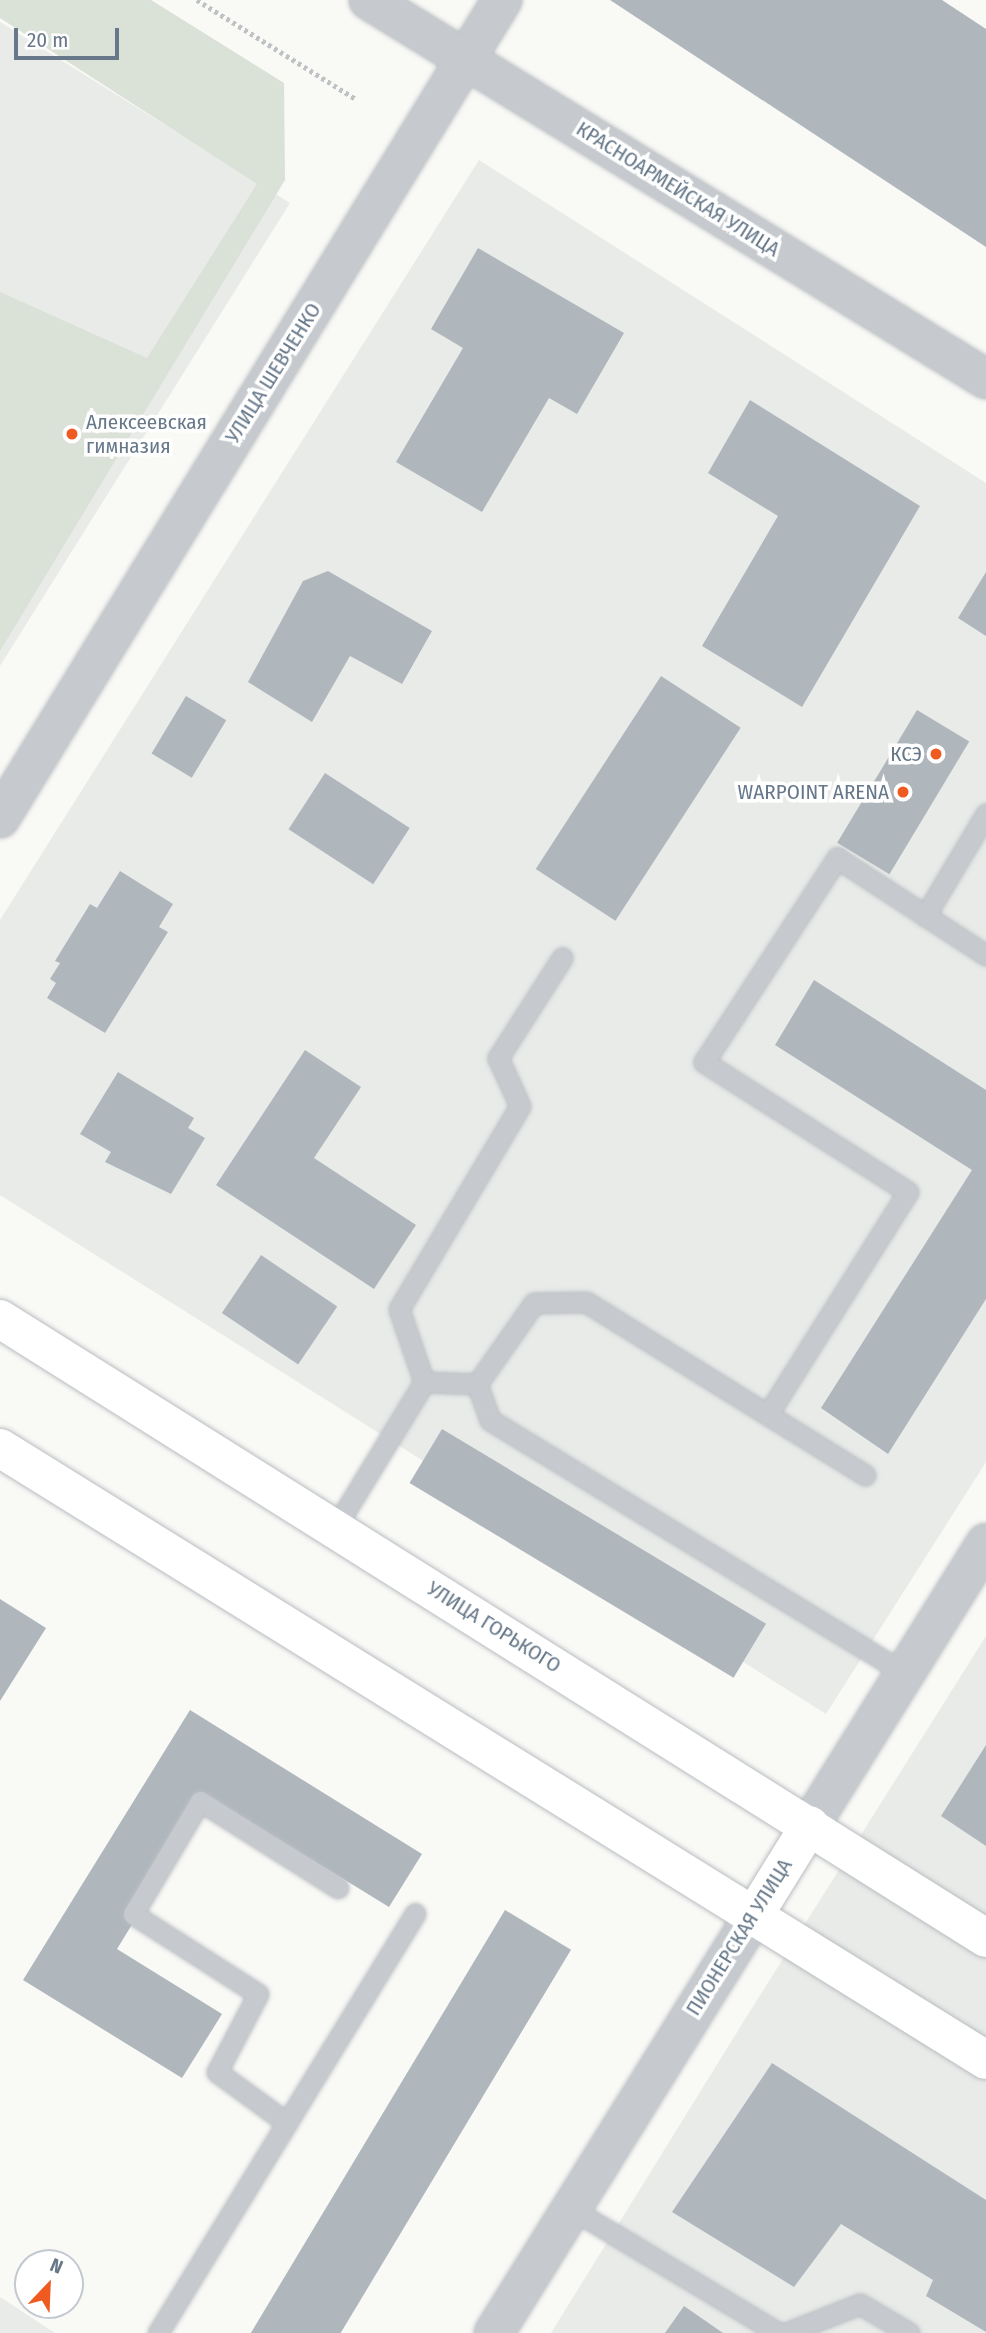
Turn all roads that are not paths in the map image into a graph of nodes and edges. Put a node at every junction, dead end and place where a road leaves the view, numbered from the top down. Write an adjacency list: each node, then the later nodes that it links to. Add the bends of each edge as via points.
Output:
1 (369, 0): 3 (street, КРАСНОАРМЕЙСКАЯ УЛИЦА)
2 (502, 0): 3 (street, УЛИЦА ШЕВЧЕНКО)
3 (466, 58): 4 (street, КРАСНОАРМЕЙСКАЯ УЛИЦА); 6 (street, УЛИЦА ШЕВЧЕНКО)
4 (986, 379)
5 (986, 814): 7 (lane)
6 (0, 818)
7 (925, 916): 8 (lane); 13 (lane, via 837,858 704,1062 908,1192)
8 (986, 955)
9 (562, 958): 11 (lane, via 498,1058 520,1106 399,1309)
10 (0, 1319): 16 (main road, УЛИЦА ГОРЬКОГО)
11 (424, 1382): 12 (lane); 16 (lane)
12 (477, 1384): 13 (lane, via 534,1303 561,1299 586,1302); 18 (lane, via 490,1420)
13 (768, 1414): 15 (lane)
14 (0, 1448): 21 (main road)
15 (865, 1475)
16 (335, 1528): 19 (main road, УЛИЦА ГОРЬКОГО)
17 (986, 1543): 18 (street, ПИОНЕРСКАЯ УЛИЦА)
18 (905, 1673): 19 (street, ПИОНЕРСКАЯ УЛИЦА)
19 (810, 1825): 21 (main road, ПИОНЕРСКАЯ УЛИЦА); 23 (main road, УЛИЦА ГОРЬКОГО)
20 (338, 1888): 25 (lane, via 200,1801 133,1914 258,1994 217,2072)
21 (756, 1912): 24 (main road); 26 (street, ПИОНЕРСКАЯ УЛИЦА)
22 (415, 1914): 25 (lane)
23 (986, 1938)
24 (986, 2060)
25 (287, 2123): 27 (lane)
26 (572, 2209): 28 (street, ПИОНЕРСКАЯ УЛИЦА); 29 (lane)
27 (158, 2333)
28 (494, 2333)
29 (778, 2333)
30 (786, 2333): 31 (lane, via 860,2304)
31 (909, 2333)

